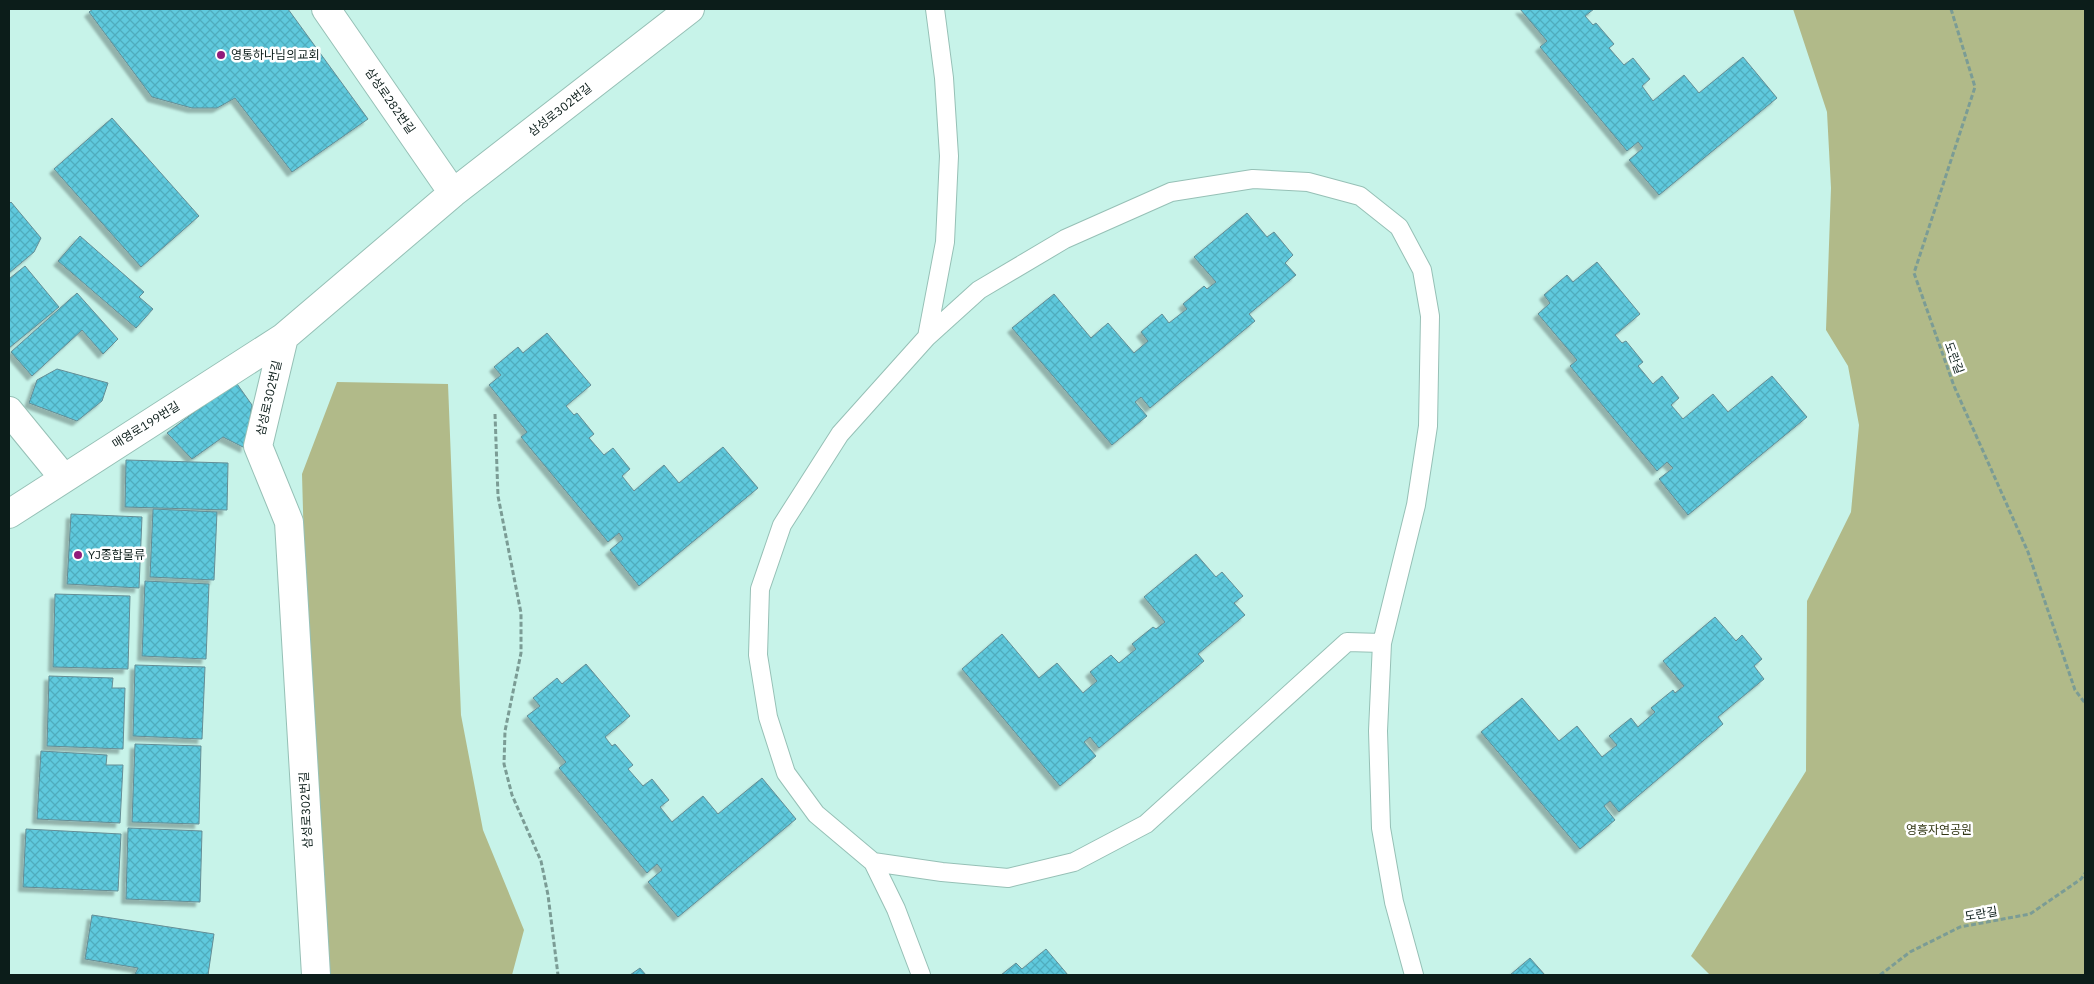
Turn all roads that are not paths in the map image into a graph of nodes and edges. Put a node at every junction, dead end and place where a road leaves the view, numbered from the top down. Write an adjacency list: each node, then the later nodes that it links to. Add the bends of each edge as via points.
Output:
1 (326, 9): 4 (street, 삼성로282번길)
2 (690, 9): 4 (street, 삼성로302번길)
3 (935, 9): 6 (lane, via 949,156 945,242)
4 (453, 193): 5 (street, 삼성로302번길)
5 (284, 337): 8 (street, 매영로199번길); 12 (street, 삼성로302번길, via 258,446 289,522)
6 (927, 337): 10 (lane, via 979,290 1065,239 1171,192 1253,178 1308,182 1360,196 1399,227 1422,270 1430,316 1428,426 1416,505); 11 (lane, via 840,434 782,524 760,589 758,655 768,717 786,772 816,814)
7 (9, 411): 8 (street)
8 (63, 477): 9 (street, 매영로199번길)
9 (9, 514)
10 (1382, 643): 11 (lane, via 1347,642 1146,824 1074,862 1008,878); 14 (lane, via 1378,731 1381,828 1394,902)
11 (873, 862): 13 (lane, via 896,909)
12 (316, 975)
13 (921, 975)
14 (1414, 975)

